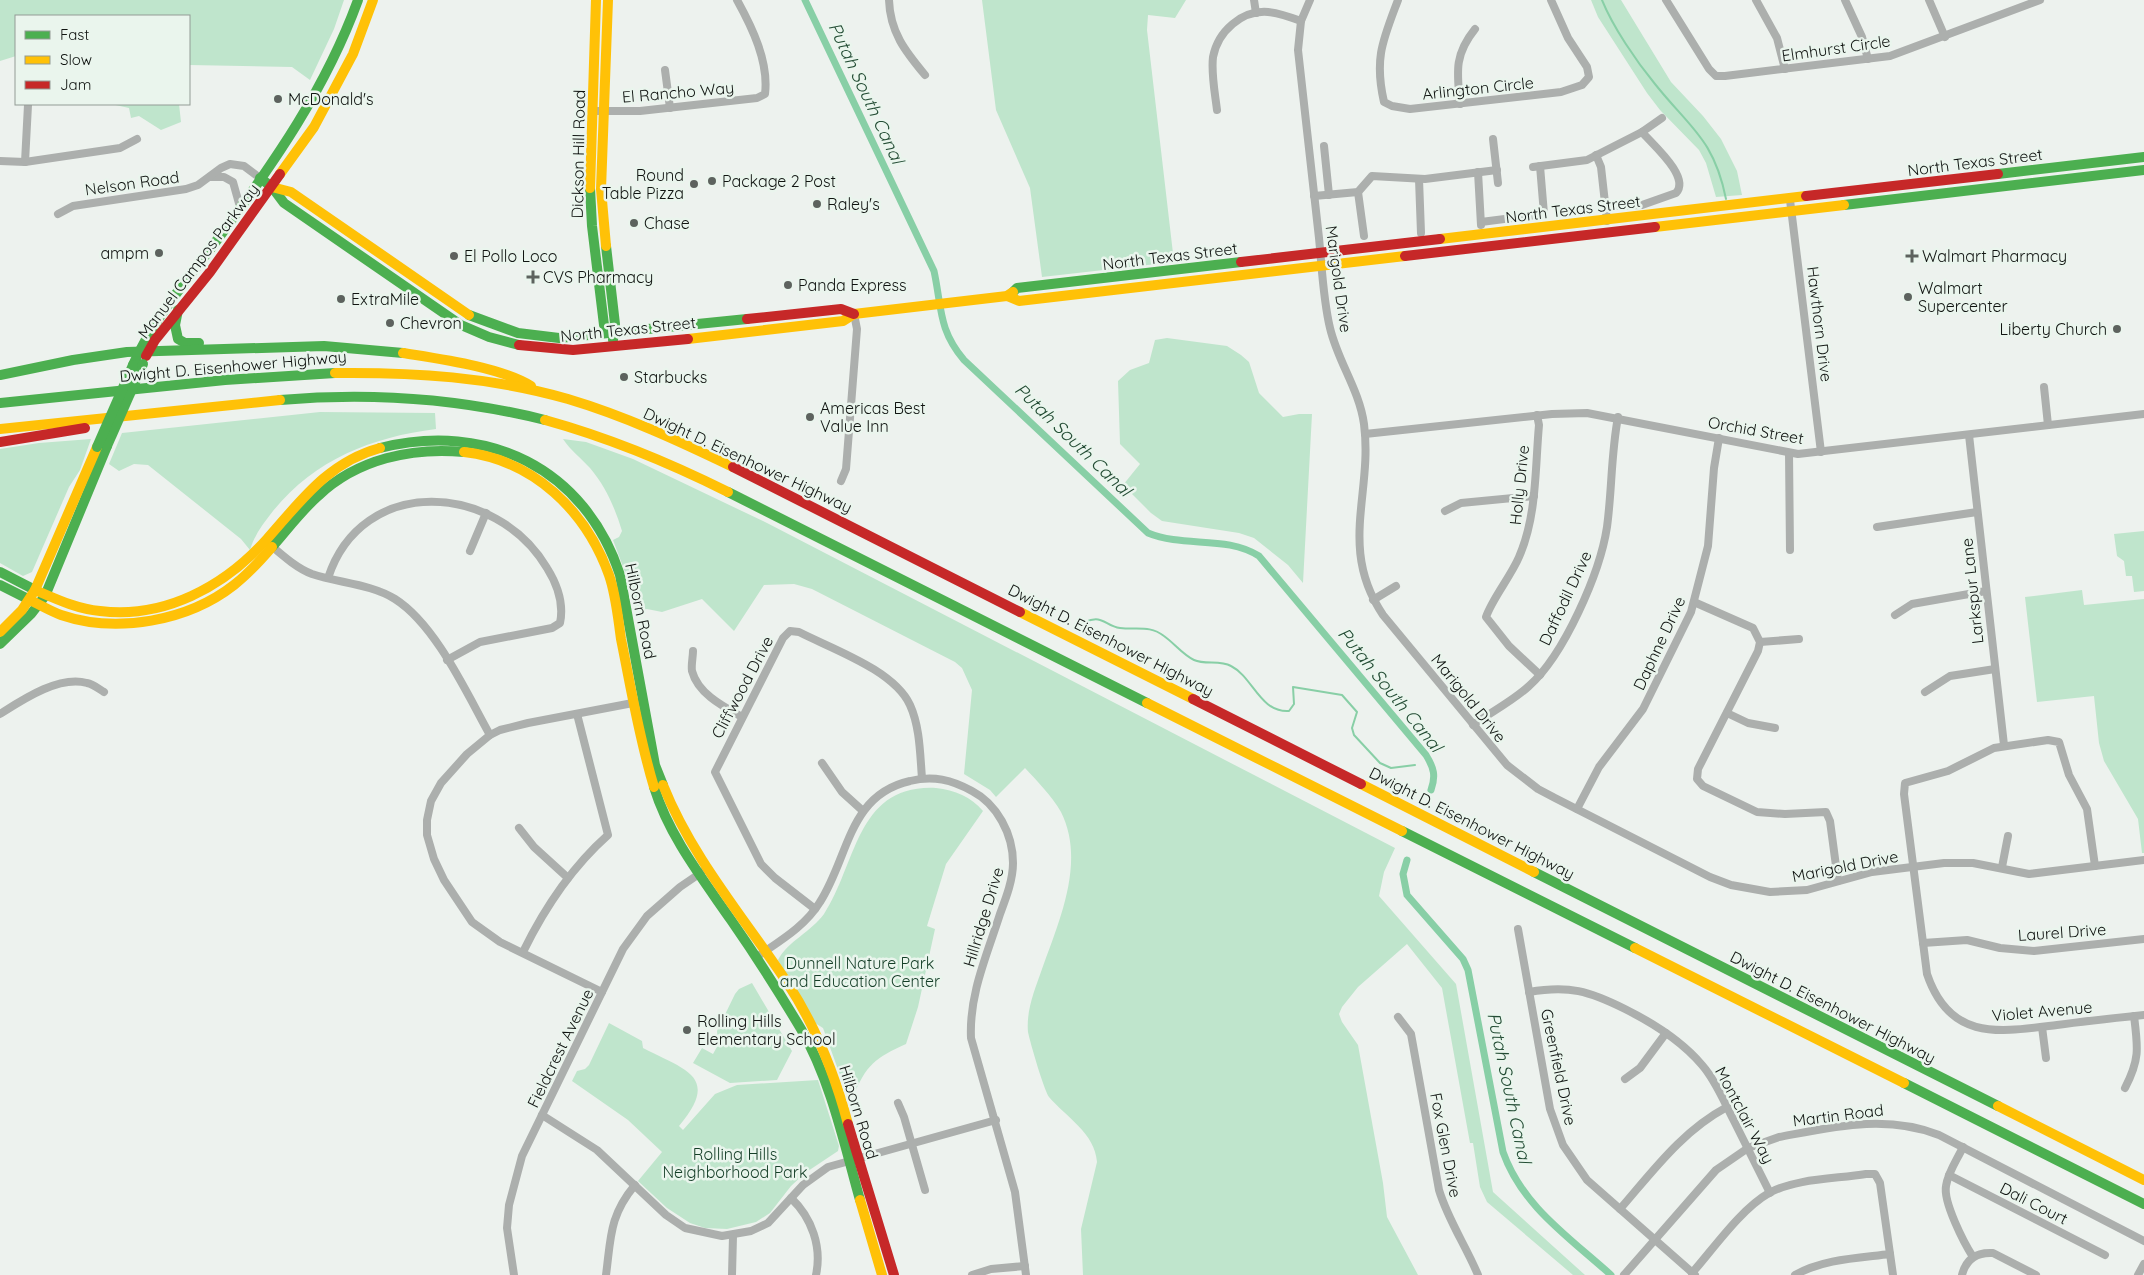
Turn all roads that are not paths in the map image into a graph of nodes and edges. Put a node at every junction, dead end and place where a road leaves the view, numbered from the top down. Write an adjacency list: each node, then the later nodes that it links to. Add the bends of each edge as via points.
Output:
1 (358, 0): 43 (main road, Manuel Campos Parkway, via 340,50 319,91)
2 (373, 0): 46 (main road, Manuel Campos Parkway, via 353,54 330,100)
3 (596, 0): 28 (main road, Dickson Hill Road)
4 (608, 0): 29 (main road, Dickson Hill Road)
5 (737, 0): 26 (street, El Rancho Way, via 760,51 765,94 757,98)
6 (889, 0): 23 (street, via 892,27)
7 (1254, 0): 16 (street)
8 (1310, 0): 17 (street, Marigold Drive)
9 (1398, 0): 24 (street, Arlington Circle, via 1380,50 1384,102 1410,109)
10 (1551, 0): 24 (street, Arlington Circle, via 1568,38 1587,67 1589,77 1582,84 1561,92)
11 (1666, 0): 21 (street, Elmhurst Circle, via 1716,76)
12 (1756, 0): 21 (street, via 1777,38)
13 (1845, 0): 20 (street)
14 (1929, 0): 19 (street)
15 (2040, 0): 19 (street, Elmhurst Circle)
16 (1256, 13): 17 (street, via 1276,13); 27 (street, via 1236,21 1218,41 1213,69)
17 (1301, 21): 49 (street, Marigold Drive, via 1298,50)
18 (1476, 29): 24 (street, via 1464,43 1458,65)
19 (1945, 37): 20 (street, Elmhurst Circle, via 1904,52)
20 (1868, 59): 21 (street, Elmhurst Circle)
21 (1785, 69)
22 (665, 70): 26 (street)
23 (925, 75)
24 (1460, 104)
25 (28, 105): 38 (street)
26 (670, 108): 29 (street, El Rancho Way)
27 (1218, 110)
28 (592, 111): 29 (street, El Rancho Way); 65 (main road, Dickson Hill Road, via 592,226 604,325)
29 (605, 111): 65 (main road, Dickson Hill Road, via 601,188 615,324)
30 (1662, 118): 31 (street)
31 (1642, 132): 35 (street); 51 (street, via 1670,163 1680,183 1679,189 1642,205)
32 (137, 139): 38 (street, via 120,148)
33 (1493, 139): 39 (street)
34 (1324, 146): 48 (street)
35 (1596, 155): 51 (street, via 1601,167); 56 (street, via 1582,161 1536,166 1544,214)
36 (2144, 157): 50 (main road, North Texas Street)
37 (0, 161): 38 (street)
38 (25, 162)
39 (1497, 170): 41 (street); 45 (street)
40 (2144, 170): 53 (main road, North Texas Street)
41 (1478, 172): 44 (street); 56 (street)
42 (210, 177): 43 (street, Nelson Road, via 221,168 235,164 244,166); 52 (street, via 224,177 233,182); 54 (street, Nelson Road, via 186,190 73,206)
43 (260, 178): 46 (main road, North Texas Street); 52 (main road, Manuel Campos Parkway)
44 (1419, 179): 47 (street, via 1372,176); 57 (street)
45 (1498, 183)
46 (272, 187): 63 (main road, Manuel Campos Parkway); 65 (main road, North Texas Street, via 291,192 455,307 484,323 517,334 552,339); 67 (main road, North Texas Street, via 284,203 472,331 498,341 540,350 574,352)
47 (1358, 192): 48 (street); 59 (street)
48 (1329, 195): 49 (street)
49 (1314, 196): 60 (street, Marigold Drive)
50 (1790, 200): 53 (street, Hawthorn Drive); 55 (main road, North Texas Street)
51 (1605, 206): 55 (street)
52 (240, 207): 68 (main road, Manuel Campos Parkway, via 162,314)
53 (1792, 212): 61 (main road, North Texas Street); 83 (street, Hawthorn Drive)
54 (58, 214)
55 (1607, 221): 58 (main road, North Texas Street)
56 (1481, 222): 58 (street)
57 (1421, 232)
58 (1480, 235): 60 (main road, North Texas Street)
59 (1364, 236)
60 (1320, 254): 61 (street, Marigold Drive); 62 (main road, North Texas Street, via 1017,288)
61 (1322, 266): 62 (main road, North Texas Street, via 1019,301); 79 (street, Marigold Drive, via 1330,327 1357,393)
62 (1007, 296): 64 (main road, North Texas Street)
63 (178, 310): 66 (main road, via 176,334 181,342); 68 (main road, Manuel Campos Parkway)
64 (854, 314): 65 (main road, North Texas Street, via 841,308); 67 (main road, North Texas Street, via 843,321); 85 (street, via 857,329 846,469)
65 (612, 334): 67 (main road, Dickson Hill Road)
66 (287, 347): 68 (main road); 71 (main road, via 324,346 410,354 518,378)
67 (614, 348)
68 (143, 352): 69 (main road, via 73,360); 99 (main road, Manuel Campos Parkway, bridge, via 102,447 70,540)
69 (0, 375)
70 (2044, 387): 77 (street)
71 (547, 395): 72 (main road, Dwight D. Eisenhower Highway, via 453,377 361,371 273,375); 160 (main road, Dwight D. Eisenhower Highway, via 602,410 668,436 758,479)
72 (0, 403)
73 (2144, 414): 77 (street, Orchid Street)
74 (130, 415): 78 (main road); 82 (main road, via 77,430); 165 (main road, via 318,396 415,397 529,415 621,443 671,463)
75 (1537, 416): 76 (street, Orchid Street, via 1571,412); 79 (street, Orchid Street); 86 (street, Holly Drive)
76 (1618, 417): 81 (street, Orchid Street); 110 (street, Daffodil Drive, via 1611,460 1607,526 1598,564 1560,645)
77 (2048, 425): 80 (street, Orchid Street)
78 (0, 429)
79 (1365, 434): 100 (street, Marigold Drive, via 1359,549 1365,583)
80 (1969, 434): 83 (street, Orchid Street); 88 (street, Larkspur Lane)
81 (1719, 438): 84 (street, Orchid Street); 101 (street, Daphne Drive, via 1708,546)
82 (0, 442)
83 (1821, 452): 84 (street, Orchid Street)
84 (1789, 453): 93 (street)
85 (840, 481)
86 (1534, 496): 87 (street, via 1461,503); 110 (street, Holly Drive, via 1520,556 1486,617 1509,646)
87 (1445, 511)
88 (1977, 512): 90 (street); 98 (street, Larkspur Lane)
89 (486, 513): 92 (street); 95 (street, via 471,506 432,502 390,509 360,526 343,545); 108 (street, via 517,531 541,557 559,596 560,623 552,628 480,642)
90 (1877, 527)
91 (269, 544): 95 (street, via 309,573); 99 (main road, Hilborn Road, via 251,570 218,596 183,612 156,619 133,624 89,622 64,616); 113 (main road, Hilborn Road, via 308,490 320,479 374,449 435,438 477,442 512,453 533,463 563,485 581,502 603,534 625,592)
92 (470, 550)
93 (1790, 550)
94 (0, 572): 99 (main road)
95 (328, 578): 108 (street, via 394,599 417,616)
96 (0, 585): 99 (main road)
97 (1396, 586): 100 (street)
98 (1986, 591): 102 (street, via 1912,604); 109 (street, Larkspur Lane)
99 (37, 597): 103 (main road); 106 (main road)
100 (1373, 600): 118 (street, Marigold Drive)
101 (1694, 602): 105 (street, via 1753,628); 124 (street, Daphne Drive, via 1643,710 1599,767)
102 (1895, 615)
103 (0, 632)
104 (1799, 639): 105 (street)
105 (1760, 642): 114 (street)
106 (0, 644)
107 (693, 651): 117 (street, via 692,671 700,685 710,697)
108 (447, 660): 120 (street)
109 (1995, 669): 112 (street, via 1950,676); 121 (street, Larkspur Lane)
110 (1540, 675): 118 (street, Daffodil Drive, via 1529,687)
111 (104, 692): 115 (street, via 87,683 63,684 33,694)
112 (1925, 692)
113 (637, 702): 116 (street); 132 (main road, Hilborn Road, via 655,765)
114 (1727, 713): 119 (street, via 1748,723); 134 (street, via 1698,769 1697,779 1703,786 1757,812 1826,812)
115 (0, 714)
116 (577, 714): 120 (street, via 518,725); 133 (street, via 608,835)
117 (742, 717): 123 (street, Cliffwood Drive, via 783,638 790,631 799,632 885,676 901,692 910,705 916,724); 135 (street, Cliffwood Drive, via 718,764 715,772 718,781 762,864)
118 (1473, 725): 124 (street, Marigold Drive, via 1522,778)
119 (1775, 728)
120 (490, 735): 139 (street, via 467,754 441,783 431,801 427,835 444,880 472,922 486,934)
121 (2004, 745): 129 (street, via 2048,740 2059,742 2069,775 2087,809); 130 (street, Violet Avenue, via 1983,751 1948,771 1905,784)
122 (822, 763): 125 (street, via 842,792)
123 (922, 778): 125 (street, Hillridge Drive, via 889,788); 154 (street, Hillridge Drive, via 945,779 982,797 1004,824 1011,843 1010,886 974,994 970,1018 971,1038)
124 (1577, 809): 134 (street, Marigold Drive, via 1731,885 1791,892)
125 (862, 811): 135 (street, Hillridge Drive)
126 (518, 828): 133 (street)
127 (2008, 836): 131 (street)
128 (2144, 860): 129 (street, Marigold Drive)
129 (2095, 866): 131 (street, Marigold Drive, via 2029,874)
130 (1913, 867): 131 (street, Marigold Drive, via 1960,862); 134 (street, Marigold Drive, via 1872,872); 138 (street, Violet Avenue)
131 (2002, 868)
132 (703, 871): 140 (main road, Hilborn Road); 141 (street, Fieldcrest Avenue, via 647,916 634,932)
133 (568, 878): 139 (street, via 546,909)
134 (1838, 881)
135 (815, 909): 140 (street, Hillridge Drive, via 797,928)
136 (1518, 929): 142 (street, Greenfield Drive)
137 (2144, 938): 138 (street, Laurel Drive, via 2034,951 1967,940)
138 (1923, 944): 146 (street, Violet Avenue, via 1931,985 1953,1014 1974,1026 1992,1031)
139 (523, 952): 141 (street)
140 (761, 954): 158 (main road, Hilborn Road, via 809,1046)
141 (602, 992): 153 (street, Fieldcrest Avenue)
142 (1530, 992): 147 (street, Montclair Way, via 1563,988 1581,990 1601,997); 166 (street, Greenfield Drive, via 1556,1128 1566,1151 1587,1180)
143 (2144, 1014): 144 (street, Violet Avenue)
144 (2134, 1016): 146 (street, Violet Avenue); 150 (street, via 2137,1063)
145 (1398, 1017): 185 (street, Fox Glen Drive, via 1411,1034 1439,1190 1446,1212)
146 (2042, 1027): 148 (street)
147 (1666, 1033): 149 (street, via 1640,1068); 152 (street, Montclair Way, via 1702,1065)
148 (2046, 1058)
149 (1624, 1079)
150 (2125, 1088)
151 (898, 1102): 155 (street)
152 (1727, 1107): 157 (street, Montclair Way); 166 (street, via 1708,1117 1677,1143)
153 (542, 1115): 161 (street, via 597,1150); 177 (street, Fieldcrest Avenue, via 522,1156 509,1205 509,1249)
154 (996, 1120): 155 (street); 174 (street, Hillridge Drive, via 1016,1192)
155 (912, 1142): 158 (street); 162 (street)
156 (1963, 1147): 157 (street, Martin Road, via 1924,1129 1876,1123 1779,1137); 159 (street); 169 (street, Martin Road)
157 (1748, 1148): 163 (street, Montclair Way); 168 (street, Martin Road, via 1716,1170)
158 (853, 1158): 164 (street, via 812,1177); 181 (main road, Hilborn Road); 182 (main road, Hilborn Road)
159 (1949, 1175): 171 (street, Dali Court); 172 (street, via 1946,1199)
160 (2144, 1180)
161 (636, 1185): 167 (street, via 666,1215 685,1228 705,1234); 178 (street, via 620,1205 614,1221)
162 (925, 1190)
163 (1770, 1193): 170 (street, via 1800,1184 1875,1174 1880,1183); 176 (street, via 1746,1212)
164 (791, 1198): 167 (street, via 768,1223); 180 (street, via 814,1231 818,1252)
165 (2144, 1204)
166 (1620, 1209): 168 (street, Greenfield Drive)
167 (733, 1236): 179 (street)
168 (1656, 1239): 175 (street, Martin Road); 176 (street, Greenfield Drive)
169 (2144, 1241)
170 (1890, 1254): 186 (street, via 1825,1264); 187 (street)
171 (2106, 1255)
172 (1973, 1258): 188 (street, via 1966,1263); 189 (street, via 1978,1254 1993,1253)
173 (2144, 1264): 190 (street)
174 (1025, 1266): 183 (street, via 991,1269); 184 (street, Hillridge Drive)
175 (1624, 1274)
176 (1694, 1274)
177 (514, 1275)
178 (606, 1275)
179 (732, 1275)
180 (816, 1275)
181 (882, 1275)
182 (894, 1275)
183 (972, 1275)
184 (1026, 1275)
185 (1478, 1275)
186 (1795, 1275)
187 (1893, 1275)
188 (1962, 1275)
189 (2036, 1275)
190 (2138, 1275)

